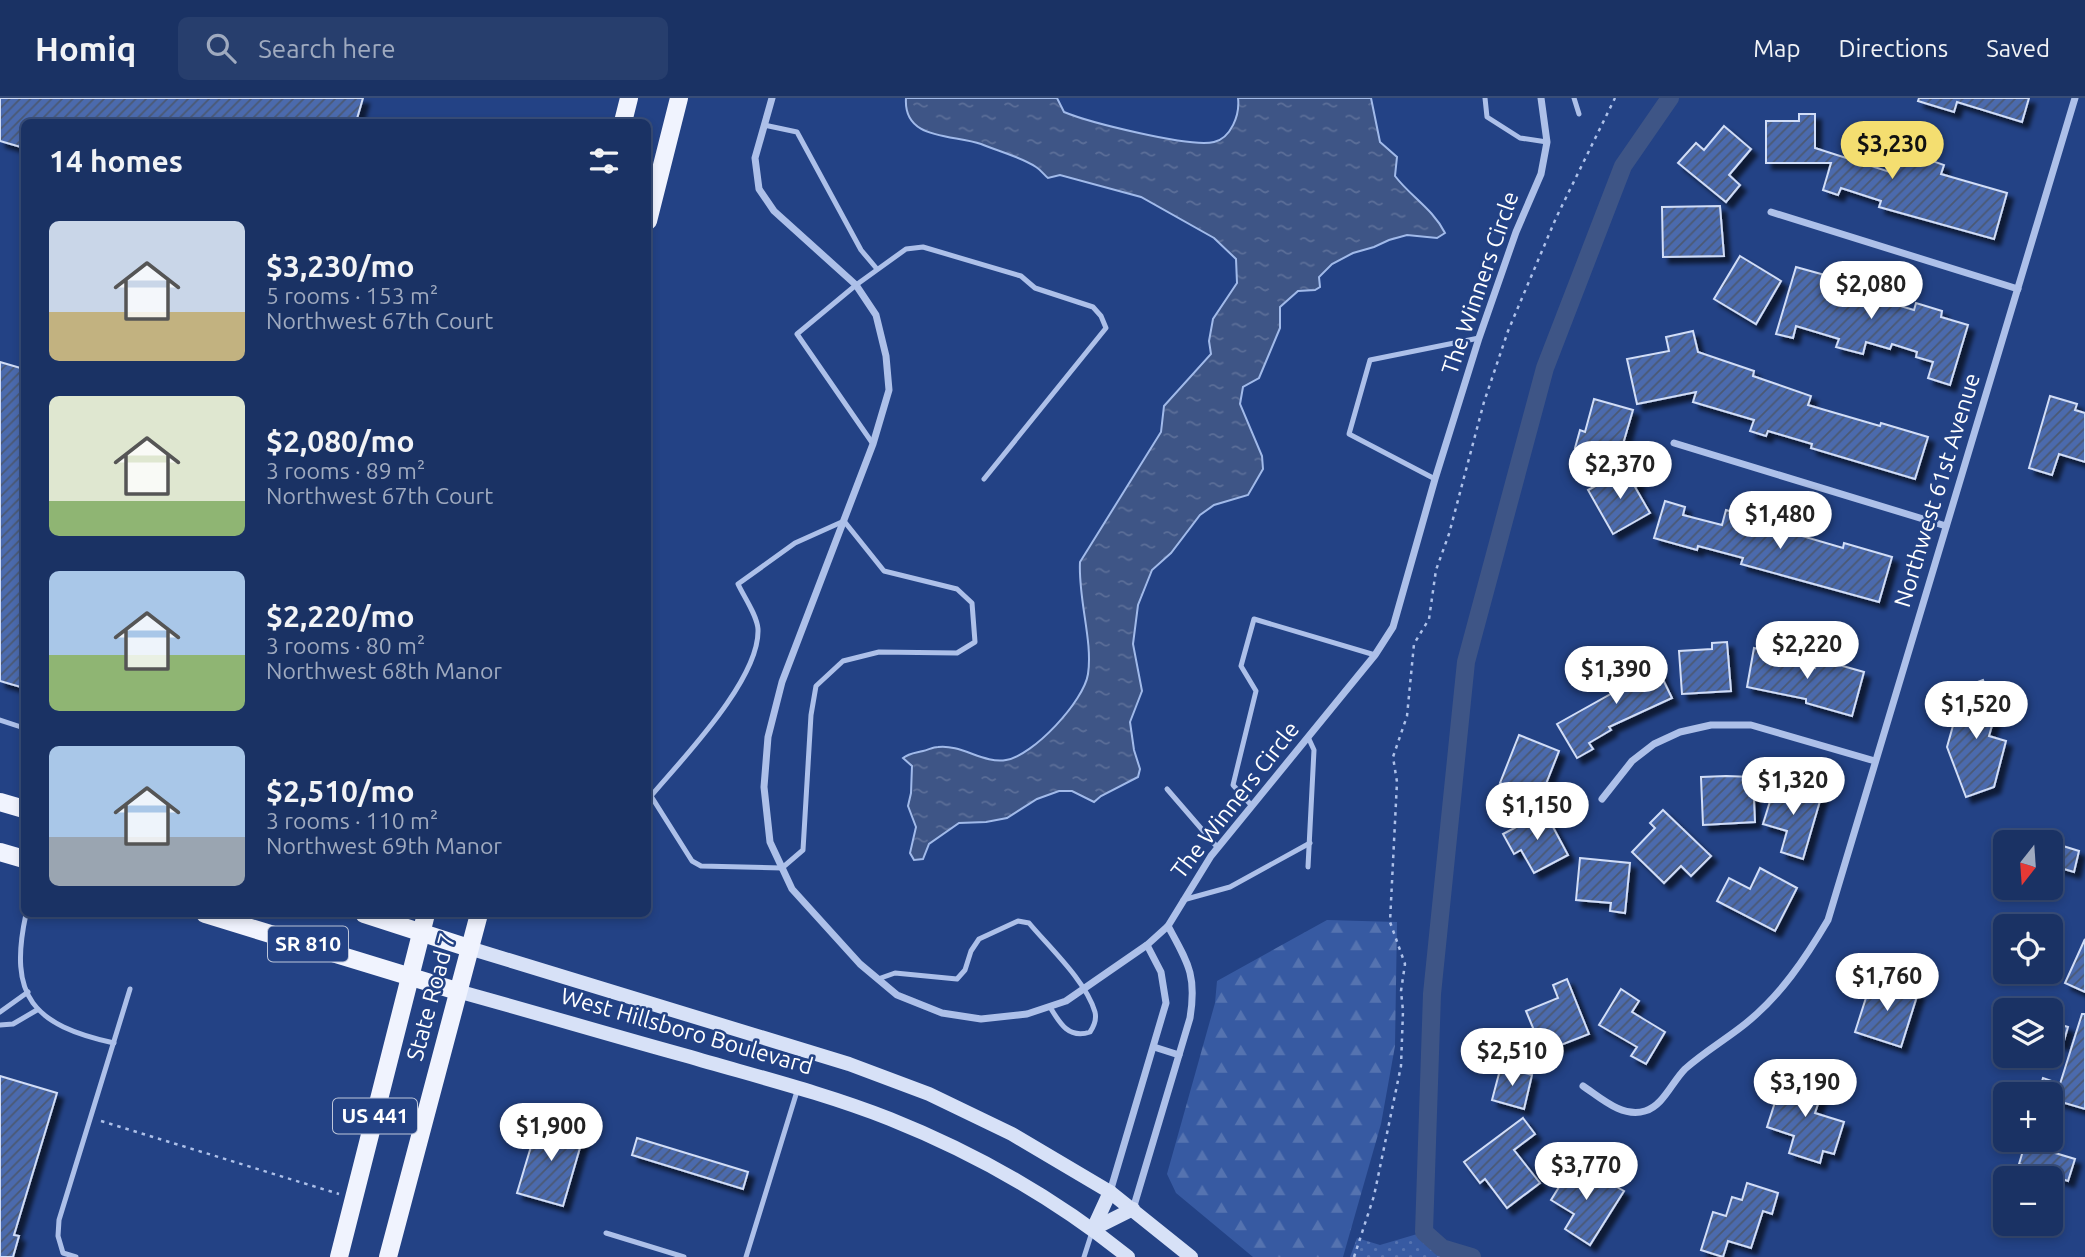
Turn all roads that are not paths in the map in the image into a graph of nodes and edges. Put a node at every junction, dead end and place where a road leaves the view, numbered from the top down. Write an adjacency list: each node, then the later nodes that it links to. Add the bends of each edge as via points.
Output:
1 (629, 98): 9 (main road)
2 (679, 98): 12 (main road)
3 (772, 98): 10 (street, The Winners Circle)
4 (1485, 98): 11 (lane, via 1487,117 1520,138)
5 (1541, 98): 11 (street, The Winners Circle)
6 (1574, 98): 8 (lane)
7 (2075, 98): 16 (street, Northwest 61st Avenue)
8 (1579, 114)
9 (624, 119)
10 (764, 125): 14 (lane, via 797,132 861,250); 15 (street, The Winners Circle, via 755,158 760,189 774,211)
11 (1548, 142): 17 (street, The Winners Circle, via 1541,174)
12 (651, 204)
13 (1771, 212): 16 (street)
14 (877, 269): 15 (lane); 20 (lane, via 906,249 923,247 1021,276 1035,288 1094,307 1101,316 1106,328)
15 (856, 285): 19 (street, The Winners Circle, via 876,315 887,356 889,390); 19 (lane, via 797,334)
16 (2018, 289): 23 (street, Northwest 61st Avenue)
17 (1479, 338): 21 (street, The Winners Circle); 21 (lane, via 1370,360 1349,434)
18 (1674, 443): 23 (street)
19 (873, 444): 22 (street, The Winners Circle)
20 (984, 479)
21 (1435, 479): 24 (street, The Winners Circle, via 1394,626)
22 (844, 521): 39 (street, The Winners Circle, via 782,682 768,737 764,787 770,842); 39 (lane, via 795,543 738,584 758,626 754,650 734,697 651,796 692,861 702,866); 39 (lane, via 884,571 957,589 972,603 975,642 957,653 879,652 843,661 816,686 803,850)
23 (1946, 526): 28 (street, Northwest 61st Avenue)
24 (1375, 655): 27 (street, The Winners Circle); 32 (lane, via 1254,620 1241,666 1256,691 1233,785)
25 (0, 720): 26 (lane)
26 (21, 726)
27 (1308, 737): 32 (street, The Winners Circle); 34 (lane, via 1314,750)
28 (1875, 761): 30 (street, via 1751,725 1711,725 1654,744 1632,761); 63 (street, Northwest 61st Avenue, via 1828,920 1782,990 1745,1024 1706,1050 1646,1111 1626,1113)
29 (1167, 789): 35 (lane)
30 (1602, 799)
31 (0, 802): 33 (main road)
32 (1252, 806): 35 (street, The Winners Circle)
33 (21, 808)
34 (1310, 843): 38 (lane); 40 (lane, via 1230,887)
35 (1218, 848): 40 (street, The Winners Circle)
36 (0, 852): 37 (main road)
37 (21, 858)
38 (1308, 867)
39 (782, 868): 51 (street, The Winners Circle, via 792,889)
40 (1183, 900): 46 (street, The Winners Circle)
41 (26, 917): 55 (lane, via 19,956 21,979)
42 (215, 917): 50 (main road, West Hillsboro Boulevard / SR 810)
43 (374, 917): 47 (main road, West Hillsboro Boulevard / SR 810)
44 (425, 917): 47 (main road, State Road 7 / US 441)
45 (478, 917): 49 (main road, State Road 7 / US 441)
46 (1168, 926): 48 (street, The Winners Circle); 62 (street, via 1191,969 1193,997)
47 (421, 932): 49 (main road, West Hillsboro Boulevard / SR 810); 50 (main road, State Road 7 / US 441)
48 (1147, 945): 52 (street, The Winners Circle); 61 (street, via 1161,972 1166,1003)
49 (469, 948): 54 (main road, State Road 7 / US 441); 65 (street, West Hillsboro Boulevard, via 887,1078 982,1118)
50 (411, 975): 54 (main road, West Hillsboro Boulevard / SR 810); 70 (main road, State Road 7 / US 441)
51 (878, 979): 52 (lane, via 895,973 957,979 979,939 1018,921 1029,923); 56 (street, The Winners Circle, via 897,995 942,1013 981,1019)
52 (1084, 988): 56 (street, The Winners Circle); 56 (lane, via 1096,1013 1090,1032 1069,1032 1060,1026)
53 (131, 989): 60 (lane)
54 (457, 991): 64 (street, West Hillsboro Boulevard); 71 (main road, State Road 7 / US 441)
55 (28, 992): 57 (lane); 58 (lane)
56 (1050, 1007)
57 (37, 1010): 59 (lane, via 13,1024); 60 (lane, via 67,1028)
58 (0, 1012)
59 (0, 1025)
60 (114, 1042): 69 (lane, via 59,1220 63,1253)
61 (1154, 1047): 62 (street); 65 (street)
62 (1179, 1055): 66 (street)
63 (1583, 1086)
64 (798, 1088): 67 (street, West Hillsboro Boulevard, via 888,1118 954,1148 1013,1178); 73 (lane)
65 (1110, 1192): 66 (street, West Hillsboro Boulevard); 67 (street)
66 (1133, 1209): 67 (street); 76 (street, West Hillsboro Boulevard)
67 (1093, 1229): 74 (lane); 75 (street, West Hillsboro Boulevard)
68 (606, 1233): 72 (lane)
69 (76, 1257)
70 (339, 1257)
71 (388, 1257)
72 (684, 1257)
73 (746, 1257)
74 (1084, 1257)
75 (1128, 1257)
76 (1192, 1257)

